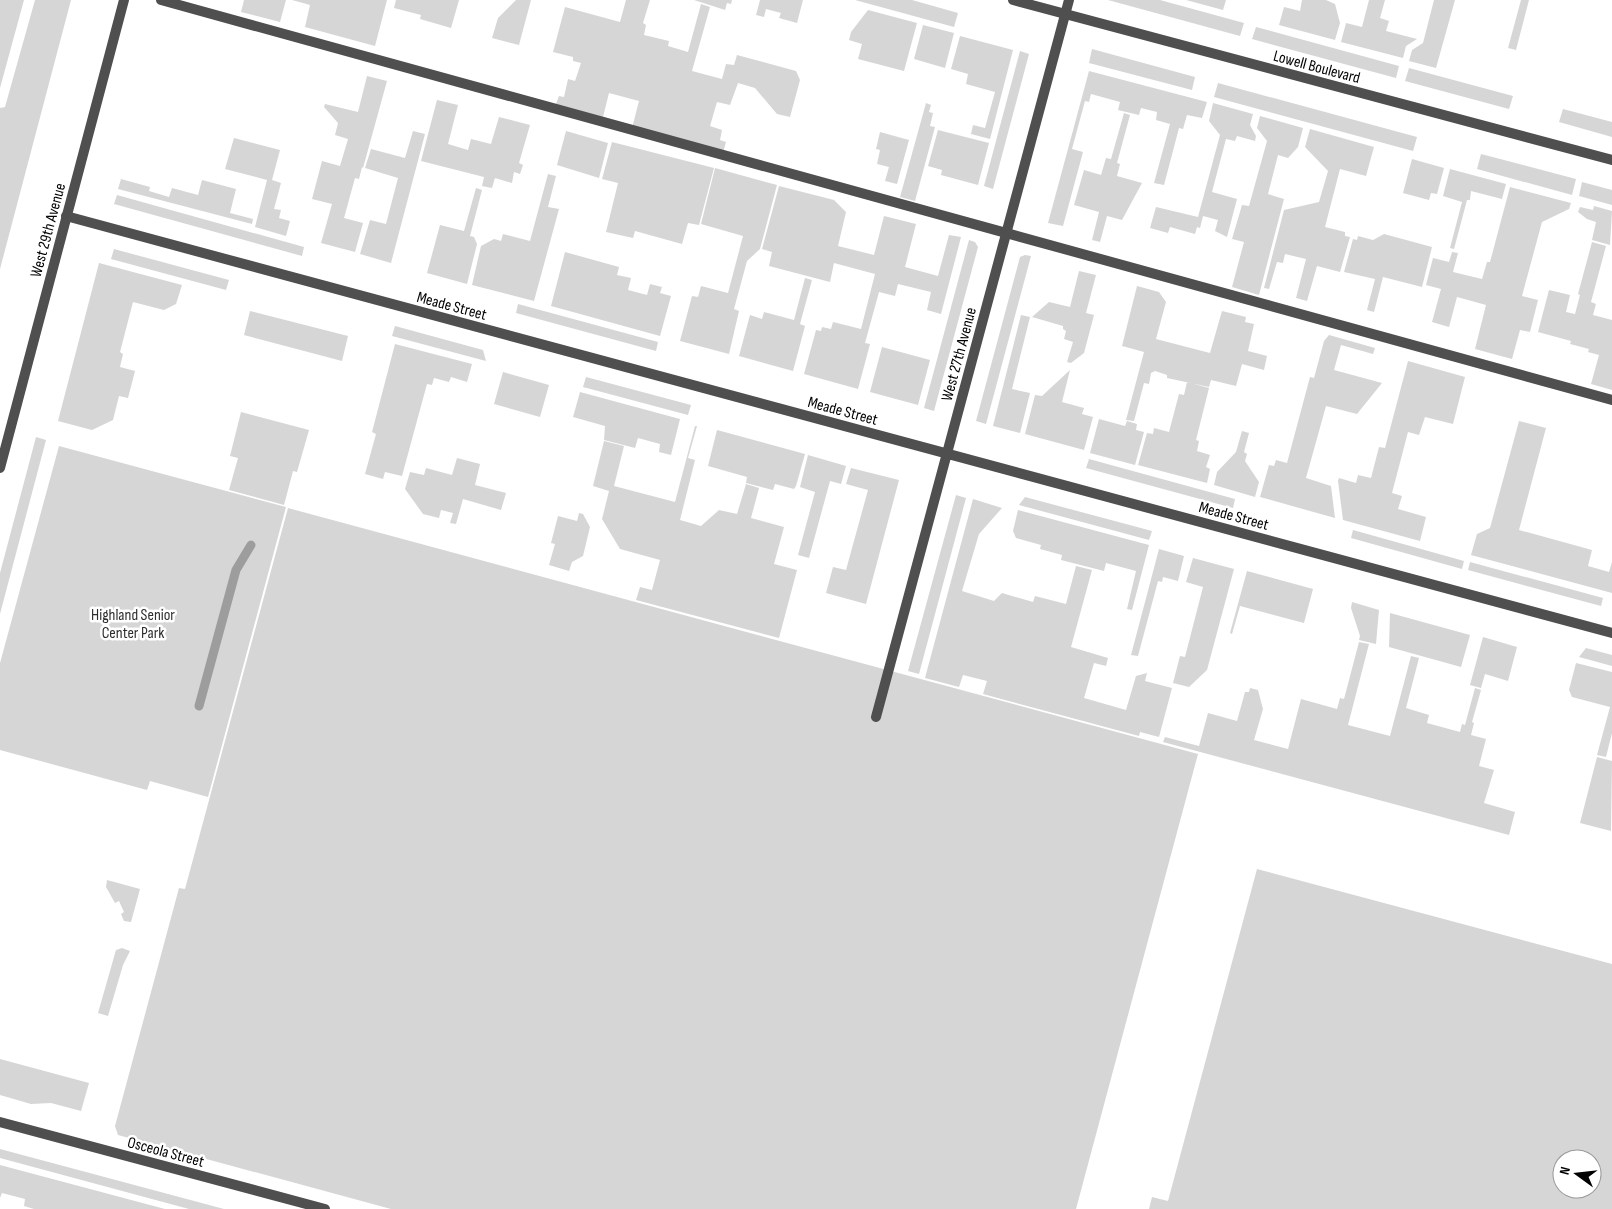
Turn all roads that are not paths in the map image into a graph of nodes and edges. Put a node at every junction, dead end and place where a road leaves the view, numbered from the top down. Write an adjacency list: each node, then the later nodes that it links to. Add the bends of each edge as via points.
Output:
1 (124, 0): 8 (street, West 29th Avenue)
2 (160, 0): 5 (street)
3 (1014, 0): 6 (street, Lowell Boulevard)
4 (1069, 0): 6 (street, West 27th Avenue)
5 (193, 4): 9 (street)
6 (1065, 14): 7 (street, Lowell Boulevard); 9 (street, West 27th Avenue)
7 (1612, 160)
8 (66, 216): 11 (street, Meade Street); 12 (street, West 29th Avenue)
9 (1006, 233): 10 (street); 11 (street, West 27th Avenue)
10 (1612, 400)
11 (947, 454): 13 (street, Meade Street); 14 (street, West 27th Avenue)
12 (0, 468)
13 (1612, 633)
14 (876, 717)
15 (0, 1122): 16 (street, Osceola Street)
16 (325, 1209)

